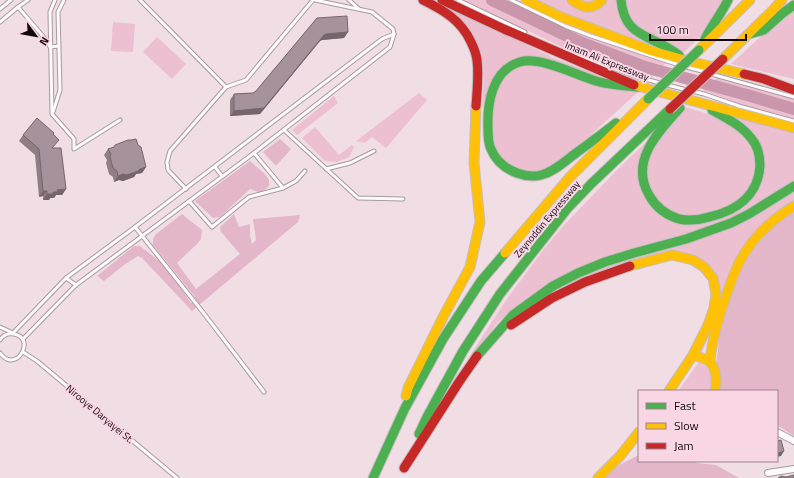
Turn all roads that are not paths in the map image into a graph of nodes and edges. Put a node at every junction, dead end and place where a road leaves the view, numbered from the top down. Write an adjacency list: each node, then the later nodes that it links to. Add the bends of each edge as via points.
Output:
1 (11, 0): 21 (lane)
2 (28, 0): 20 (lane)
3 (55, 0): 28 (lane, via 50,12)
4 (64, 0): 27 (lane, via 58,12)
5 (140, 0): 35 (lane)
6 (314, 0): 22 (lane); 35 (lane, via 246,80)
7 (349, 0): 22 (lane)
8 (423, 0): 78 (main road, via 441,9 458,23 468,35 477,58 474,163 480,222 470,267 408,388)
9 (442, 0): 36 (main road, Imam Ali Expressway)
10 (458, 0): 25 (lane)
11 (511, 0): 38 (lane, via 565,26 610,43)
12 (526, 0): 31 (main road, via 582,25 652,51)
13 (572, 0): 14 (main road, via 586,8 594,7)
14 (602, 0)
15 (621, 0): 31 (main road, via 626,21 633,29)
16 (728, 0): 29 (main road)
17 (750, 0): 29 (main road, Zeynoddin Expressway)
18 (782, 0): 26 (main road, Zeynoddin Expressway)
19 (794, 5): 26 (main road, via 764,30)
20 (18, 7): 23 (lane); 28 (lane)
21 (0, 9)
22 (359, 10): 24 (lane, via 372,12 393,29)
23 (0, 22)
24 (394, 34): 45 (lane, via 390,47); 48 (lane, via 382,39)
25 (531, 35)
26 (746, 35): 34 (main road, Zeynoddin Expressway, bridge)
27 (59, 46): 28 (lane); 41 (lane, via 60,90)
28 (50, 47): 41 (lane)
29 (700, 50): 39 (main road, Zeynoddin Expressway, bridge)
30 (573, 53): 43 (lane, via 647,80)
31 (692, 62): 32 (main road)
32 (764, 79): 33 (main road); 37 (main road)
33 (794, 82)
34 (697, 84): 40 (main road, bridge, via 654,140 643,162 642,177 650,198 661,210 679,219 699,220 736,208 756,186 761,166 753,139 742,127); 83 (main road, Zeynoddin Expressway, bridge, via 567,209 500,294 463,351 427,417)
35 (226, 87): 53 (lane, via 170,151 168,170)
36 (638, 87): 39 (main road, via 598,81 541,62 519,62 499,78 490,99 487,121 491,149 507,169 523,175 540,176 555,169); 40 (main road, Imam Ali Expressway)
37 (794, 90)
38 (794, 97)
39 (648, 99): 78 (main road, Zeynoddin Expressway, via 569,178 481,281 443,339)
40 (699, 102): 44 (main road, Imam Ali Expressway)
41 (52, 114): 42 (lane, via 74,139 74,149)
42 (120, 120)
43 (794, 121)
44 (794, 128)
45 (284, 130): 47 (lane); 49 (lane)
46 (374, 151): 49 (lane, via 350,163)
47 (254, 153): 51 (lane); 54 (lane)
48 (215, 167): 51 (lane); 53 (lane)
49 (326, 168): 55 (lane, via 358,198)
50 (305, 171): 54 (lane, via 296,181)
51 (222, 176): 56 (lane)
52 (794, 186): 64 (main road, via 731,223 578,273 553,286 513,315)
53 (186, 188): 58 (lane)
54 (283, 188): 56 (lane, via 249,197 212,227)
55 (402, 199)
56 (189, 200): 59 (lane)
57 (794, 206): 65 (main road, via 767,226 742,257 730,284)
58 (135, 227): 59 (lane); 60 (lane)
59 (142, 236): 61 (lane); 77 (lane)
60 (66, 278): 61 (lane); 63 (lane)
61 (76, 285): 66 (lane)
62 (0, 327): 63 (lane)
63 (13, 333): 66 (lane); 67 (lane, via 5,335)
64 (494, 336): 70 (main road, via 552,298 585,282 672,255 693,260 704,267 713,278 716,294 714,308); 83 (main road, via 462,378)
65 (713, 337): 70 (main road); 73 (main road)
66 (23, 339): 68 (lane)
67 (0, 340)
68 (23, 352): 71 (lane, via 14,359); 86 (lane, Nirooye Daryayei St.)
69 (0, 353): 71 (lane)
70 (696, 356): 73 (main road); 74 (main road); 75 (main road)
71 (3, 357): 72 (lane)
72 (0, 359)
73 (710, 362): 76 (main road, via 714,370)
74 (670, 390)
75 (677, 390)
76 (715, 390)
77 (264, 392)
78 (402, 415): 87 (main road, Zeynoddin Expressway)
79 (638, 433): 89 (main road)
80 (778, 433): 81 (street)
81 (794, 441)
82 (638, 444): 90 (main road)
83 (404, 468): 88 (main road, Zeynoddin Expressway)
84 (794, 468): 85 (street)
85 (768, 473)
86 (177, 478)
87 (373, 478)
88 (400, 478)
89 (598, 478)
90 (607, 478)

